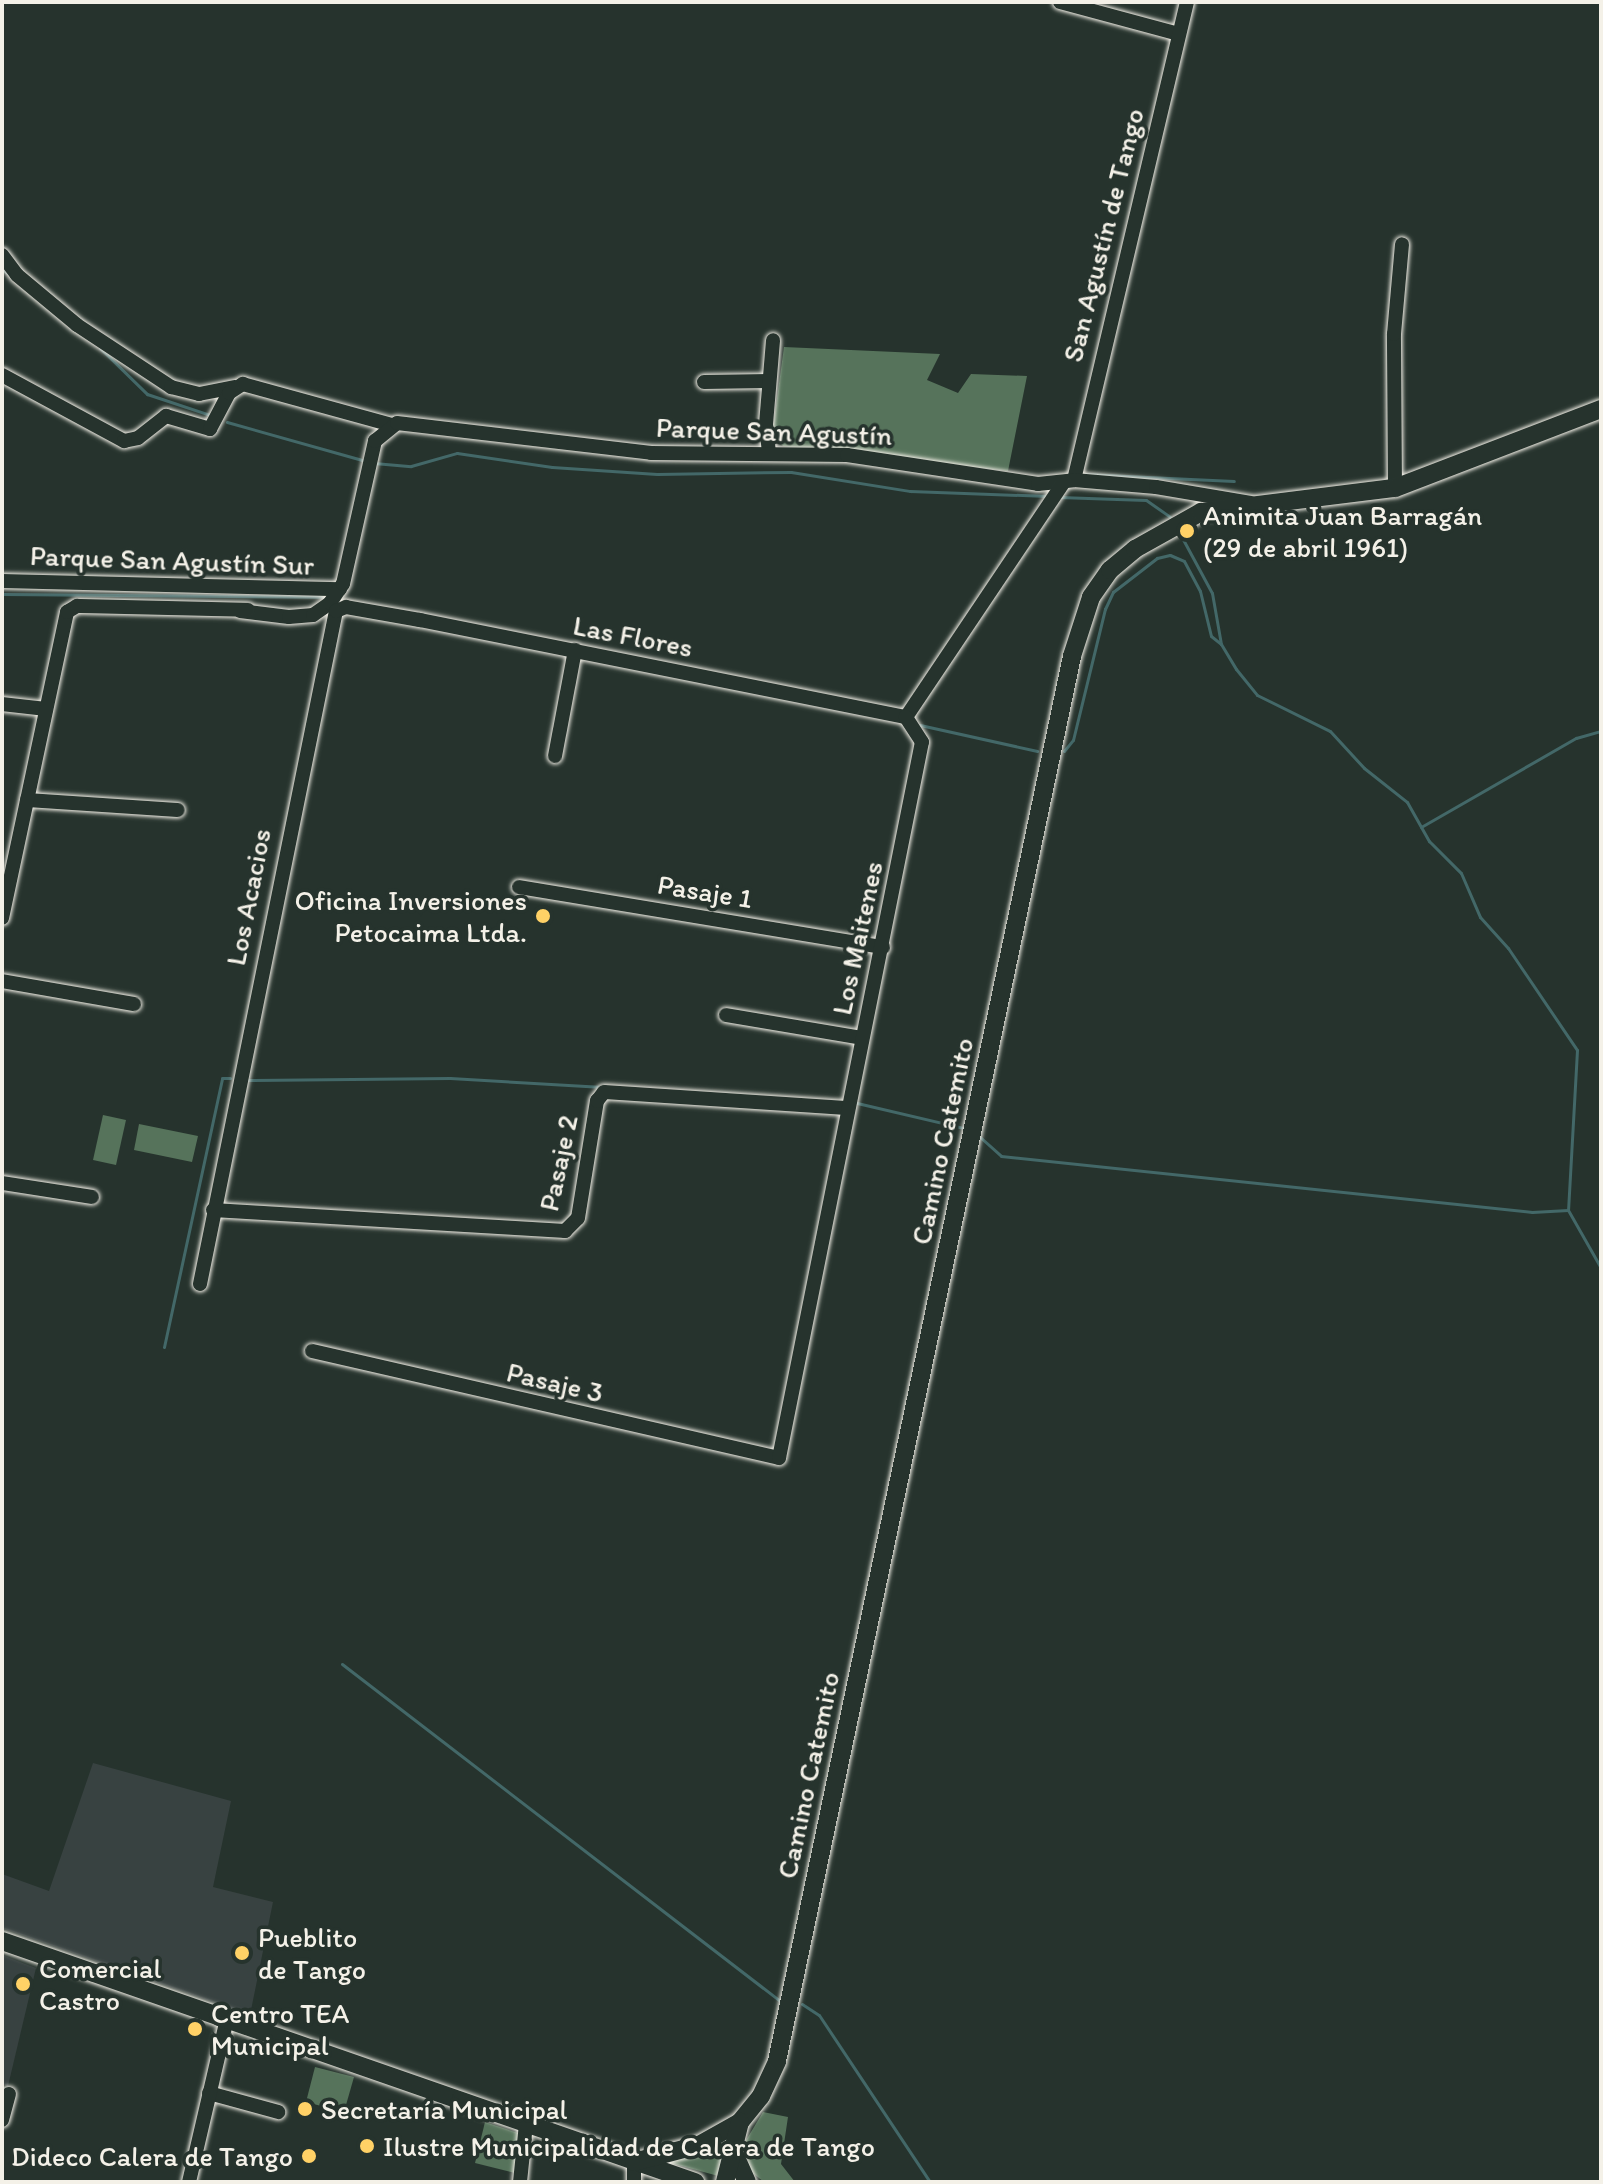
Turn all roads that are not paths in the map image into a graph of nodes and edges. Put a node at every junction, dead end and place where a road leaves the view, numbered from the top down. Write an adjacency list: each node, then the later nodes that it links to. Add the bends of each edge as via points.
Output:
1 (1060, 2): 3 (street)
2 (1187, 2): 3 (street, San Agustín de Tango)
3 (1179, 34): 14 (street, San Agustín de Tango)
4 (1402, 244): 15 (street, via 1394,334)
5 (2, 255): 10 (street, Parque San Agustín, via 17,275 77,325 171,387 199,394)
6 (773, 340): 8 (street)
7 (2, 375): 10 (street, via 124,441 138,438 166,416 210,429)
8 (769, 381): 9 (street); 13 (street)
9 (704, 382)
10 (234, 387): 12 (street, Parque San Agustín, via 250,385)
11 (1601, 409): 15 (main road, Camino Catemito)
12 (392, 425): 13 (street, Parque San Agustín, via 651,453); 20 (street, via 381,431 372,448)
13 (769, 453): 14 (street, Parque San Agustín, via 847,455)
14 (1062, 488): 16 (street, Parque San Agustín); 25 (street)
15 (1395, 488): 17 (main road, Camino Catemito)
16 (1201, 492): 17 (street, Parque San Agustín); 18 (street)
17 (1251, 503): 18 (main road, Camino Catemito)
18 (1201, 512): 50 (main road, Camino Catemito, via 1166,528 1114,566 1091,597 1079,629 780,2049 768,2085)
19 (2, 581): 20 (street, Parque San Agustín Sur)
20 (340, 589): 24 (street, via 317,613 296,616 72,608 65,615)
21 (349, 607): 22 (street, Las Flores); 40 (street, Los Acacios, via 330,618)
22 (575, 650): 25 (street, Las Flores); 26 (street)
23 (2, 704): 24 (street)
24 (46, 709): 27 (street)
25 (906, 717): 32 (street, Los Maitenes, via 922,742)
26 (555, 756)
27 (27, 800): 28 (street); 29 (street)
28 (178, 810)
29 (8, 862): 31 (street)
30 (519, 887): 32 (street, Pasaje 1)
31 (2, 918)
32 (883, 947): 36 (street, Los Maitenes)
33 (2, 981): 34 (street)
34 (134, 1004)
35 (726, 1015): 36 (street)
36 (862, 1038): 37 (street, Los Maitenes)
37 (846, 1108): 40 (street, Pasaje 2, via 604,1092 597,1101 578,1218 565,1231); 43 (street, Los Maitenes)
38 (2, 1183): 39 (street)
39 (92, 1197)
40 (213, 1210): 41 (street, Los Acacios)
41 (200, 1284)
42 (312, 1351): 43 (street, Pasaje 3, via 771,1460)
43 (781, 1451)
44 (2, 1941): 45 (main road)
45 (227, 2019): 46 (street); 51 (main road)
46 (209, 2093): 48 (street); 54 (street)
47 (9, 2094): 49 (street)
48 (278, 2112)
49 (2, 2120)
50 (740, 2122): 52 (main road); 53 (main road, Camino Catemito, via 699,2145)
51 (526, 2124): 53 (main road); 55 (street)
52 (734, 2146): 58 (main road); 59 (main road)
53 (634, 2162): 56 (street); 57 (main road)
54 (189, 2182)
55 (520, 2182)
56 (634, 2182)
57 (695, 2182)
58 (725, 2182)
59 (747, 2182)

